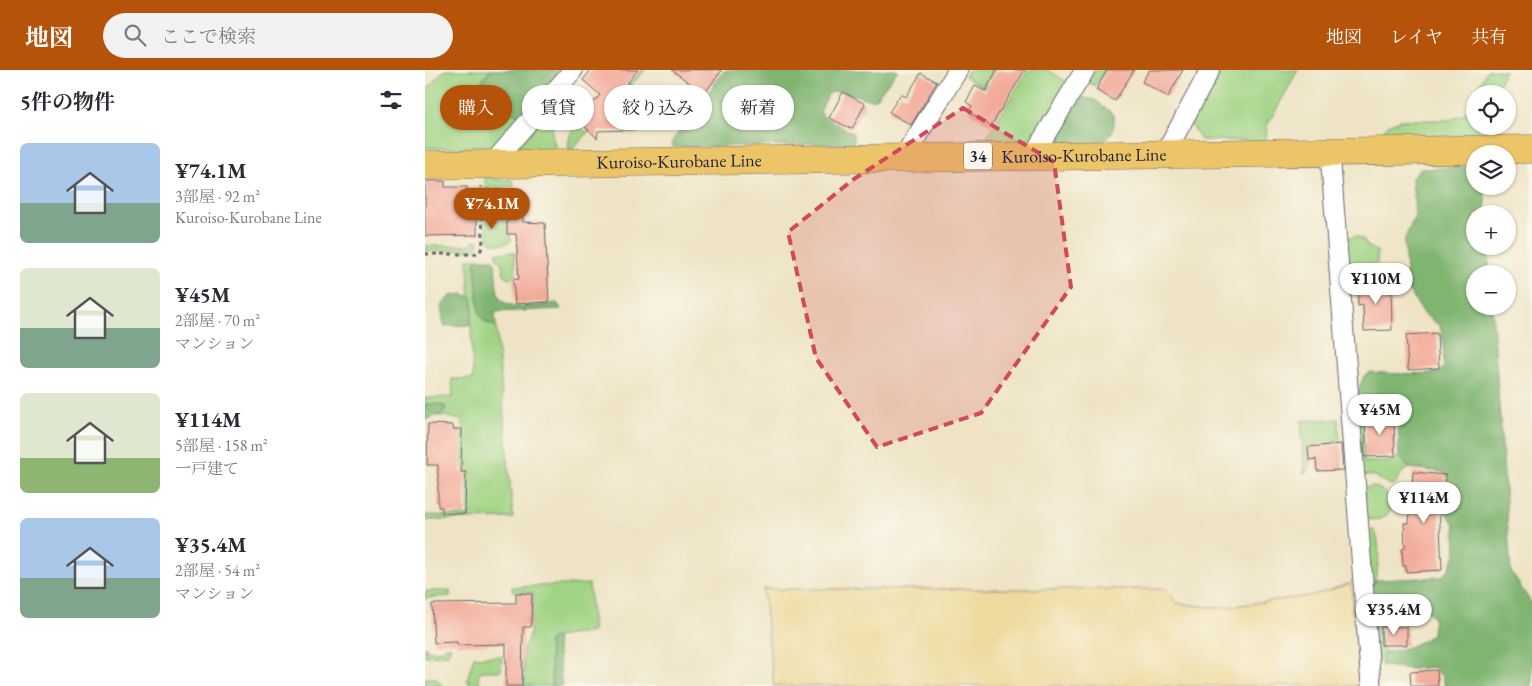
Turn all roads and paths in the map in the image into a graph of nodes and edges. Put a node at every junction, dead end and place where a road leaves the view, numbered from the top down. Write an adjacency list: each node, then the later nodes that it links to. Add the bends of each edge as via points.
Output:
1 (573, 70): 10 (street)
2 (959, 70): 9 (street)
3 (1085, 70): 8 (street)
4 (1210, 70): 7 (street)
5 (1532, 149): 6 (main road, Kuroiso-Kurobane Line / 34)
6 (1330, 152): 7 (main road, Kuroiso-Kurobane Line / 34); 13 (street)
7 (1165, 154): 8 (main road, Kuroiso-Kurobane Line / 34)
8 (1033, 155): 9 (main road, Kuroiso-Kurobane Line / 34)
9 (904, 157): 10 (main road, Kuroiso-Kurobane Line / 34)
10 (486, 164): 11 (main road, Kuroiso-Kurobane Line / 34); 12 (path, via 483,248 474,254)
11 (425, 165)
12 (425, 254)
13 (1371, 686)

